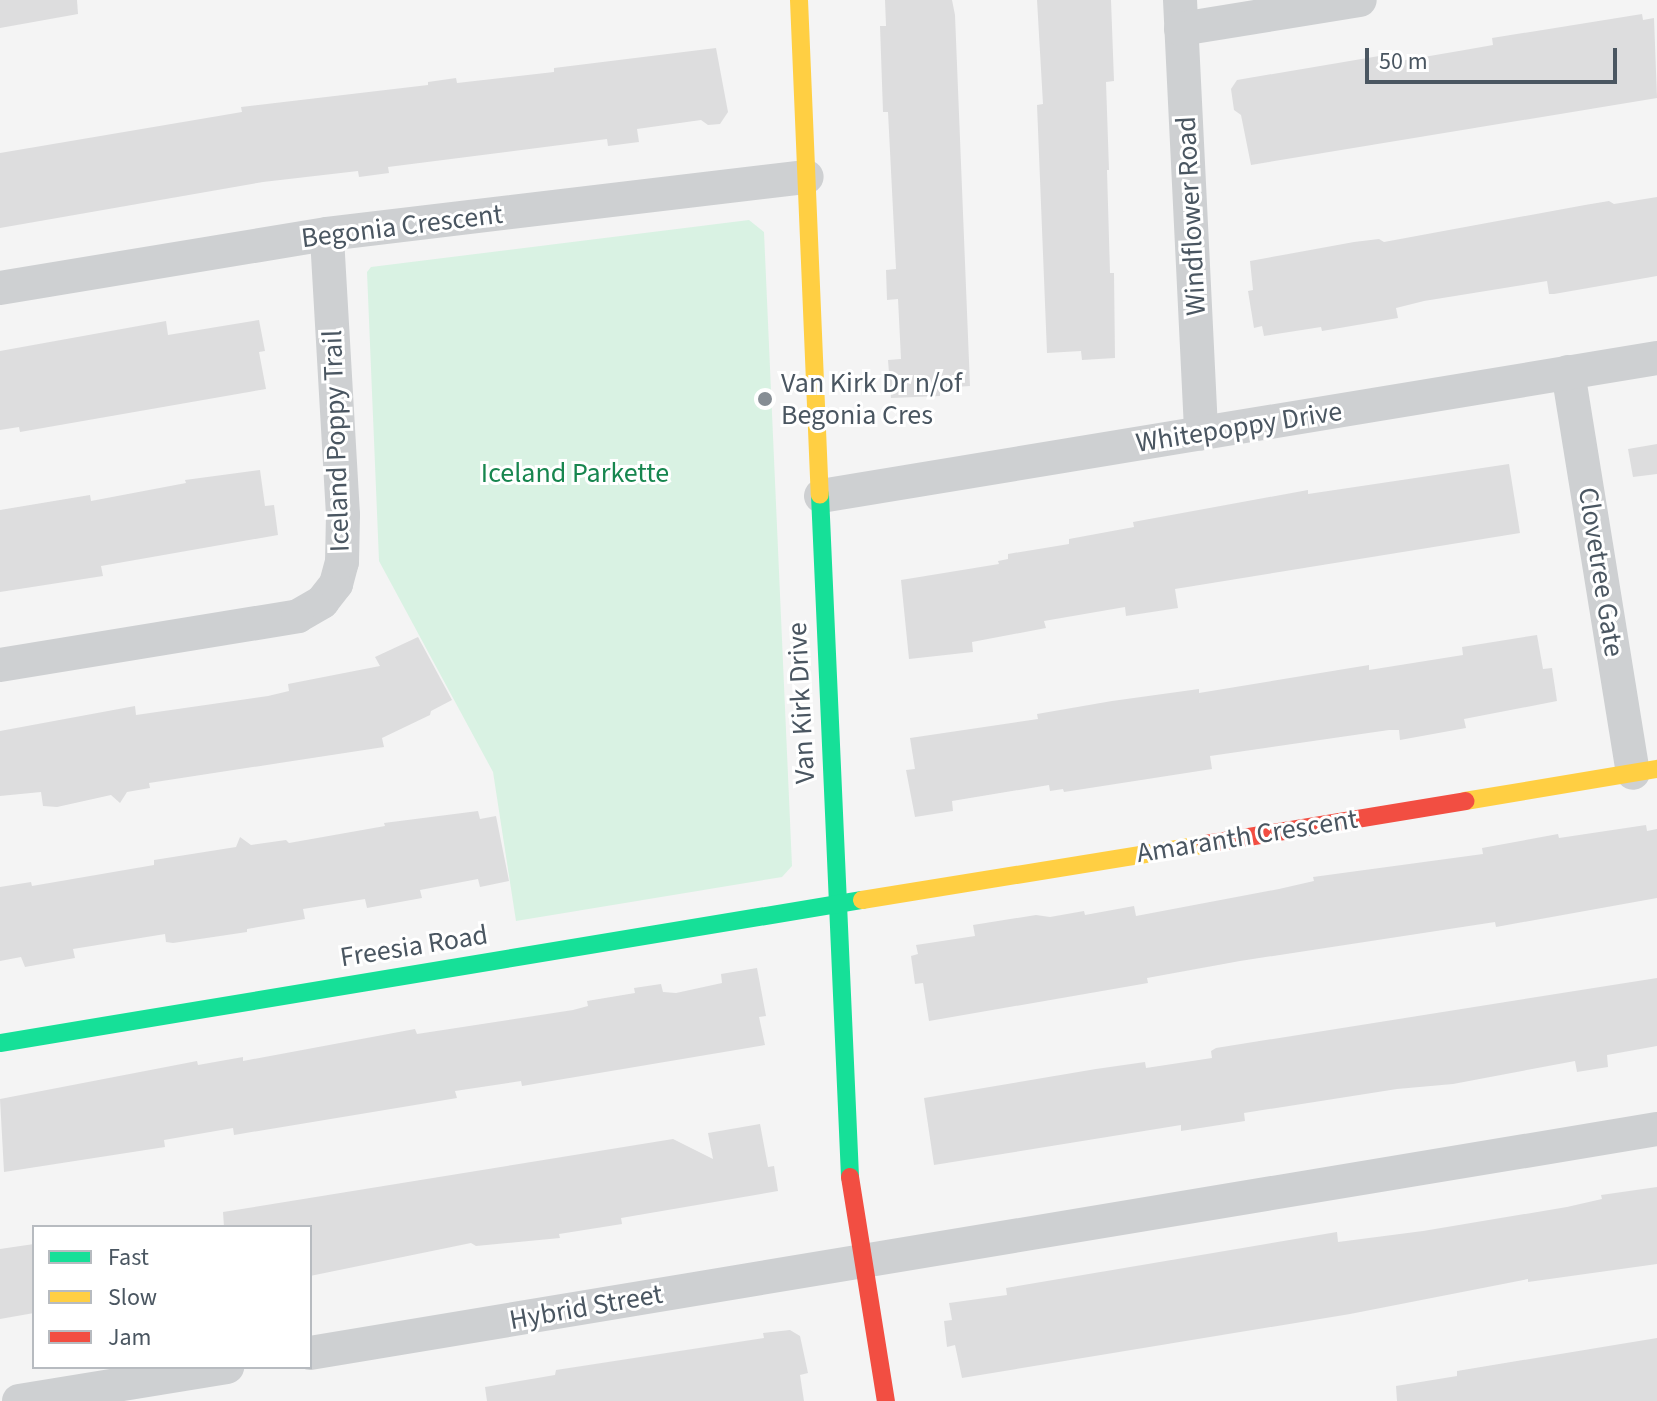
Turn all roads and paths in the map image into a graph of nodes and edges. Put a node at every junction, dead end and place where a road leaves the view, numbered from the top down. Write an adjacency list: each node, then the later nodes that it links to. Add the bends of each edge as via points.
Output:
1 (799, 0): 4 (street, Van Kirk Drive)
2 (1360, 0): 3 (street)
3 (1181, 15): 9 (street, Windflower Road)
4 (807, 177): 5 (street, Begonia Crescent); 10 (street, Van Kirk Drive)
5 (327, 234): 6 (street, Begonia Crescent); 11 (street, Iceland Poppy Trail, via 343,515 336,584 322,602 298,616)
6 (0, 288)
7 (1657, 358): 8 (street, Whitepoppy Drive)
8 (1568, 372): 9 (street, Whitepoppy Drive); 12 (street, Clovetree Gate)
9 (1201, 433): 10 (street, Whitepoppy Drive)
10 (821, 496): 13 (street, Van Kirk Drive)
11 (0, 665)
12 (1645, 771): 13 (street, Amaranth Crescent)
13 (837, 904): 14 (street, Freesia Road); 16 (street, Van Kirk Drive, via 848,1167)
14 (0, 1043)
15 (1657, 1129): 16 (street)
16 (862, 1260): 17 (street, Hybrid Street); 20 (street, Van Kirk Drive)
17 (312, 1353)
18 (215, 1369): 19 (street)
19 (19, 1401)
20 (886, 1401)

